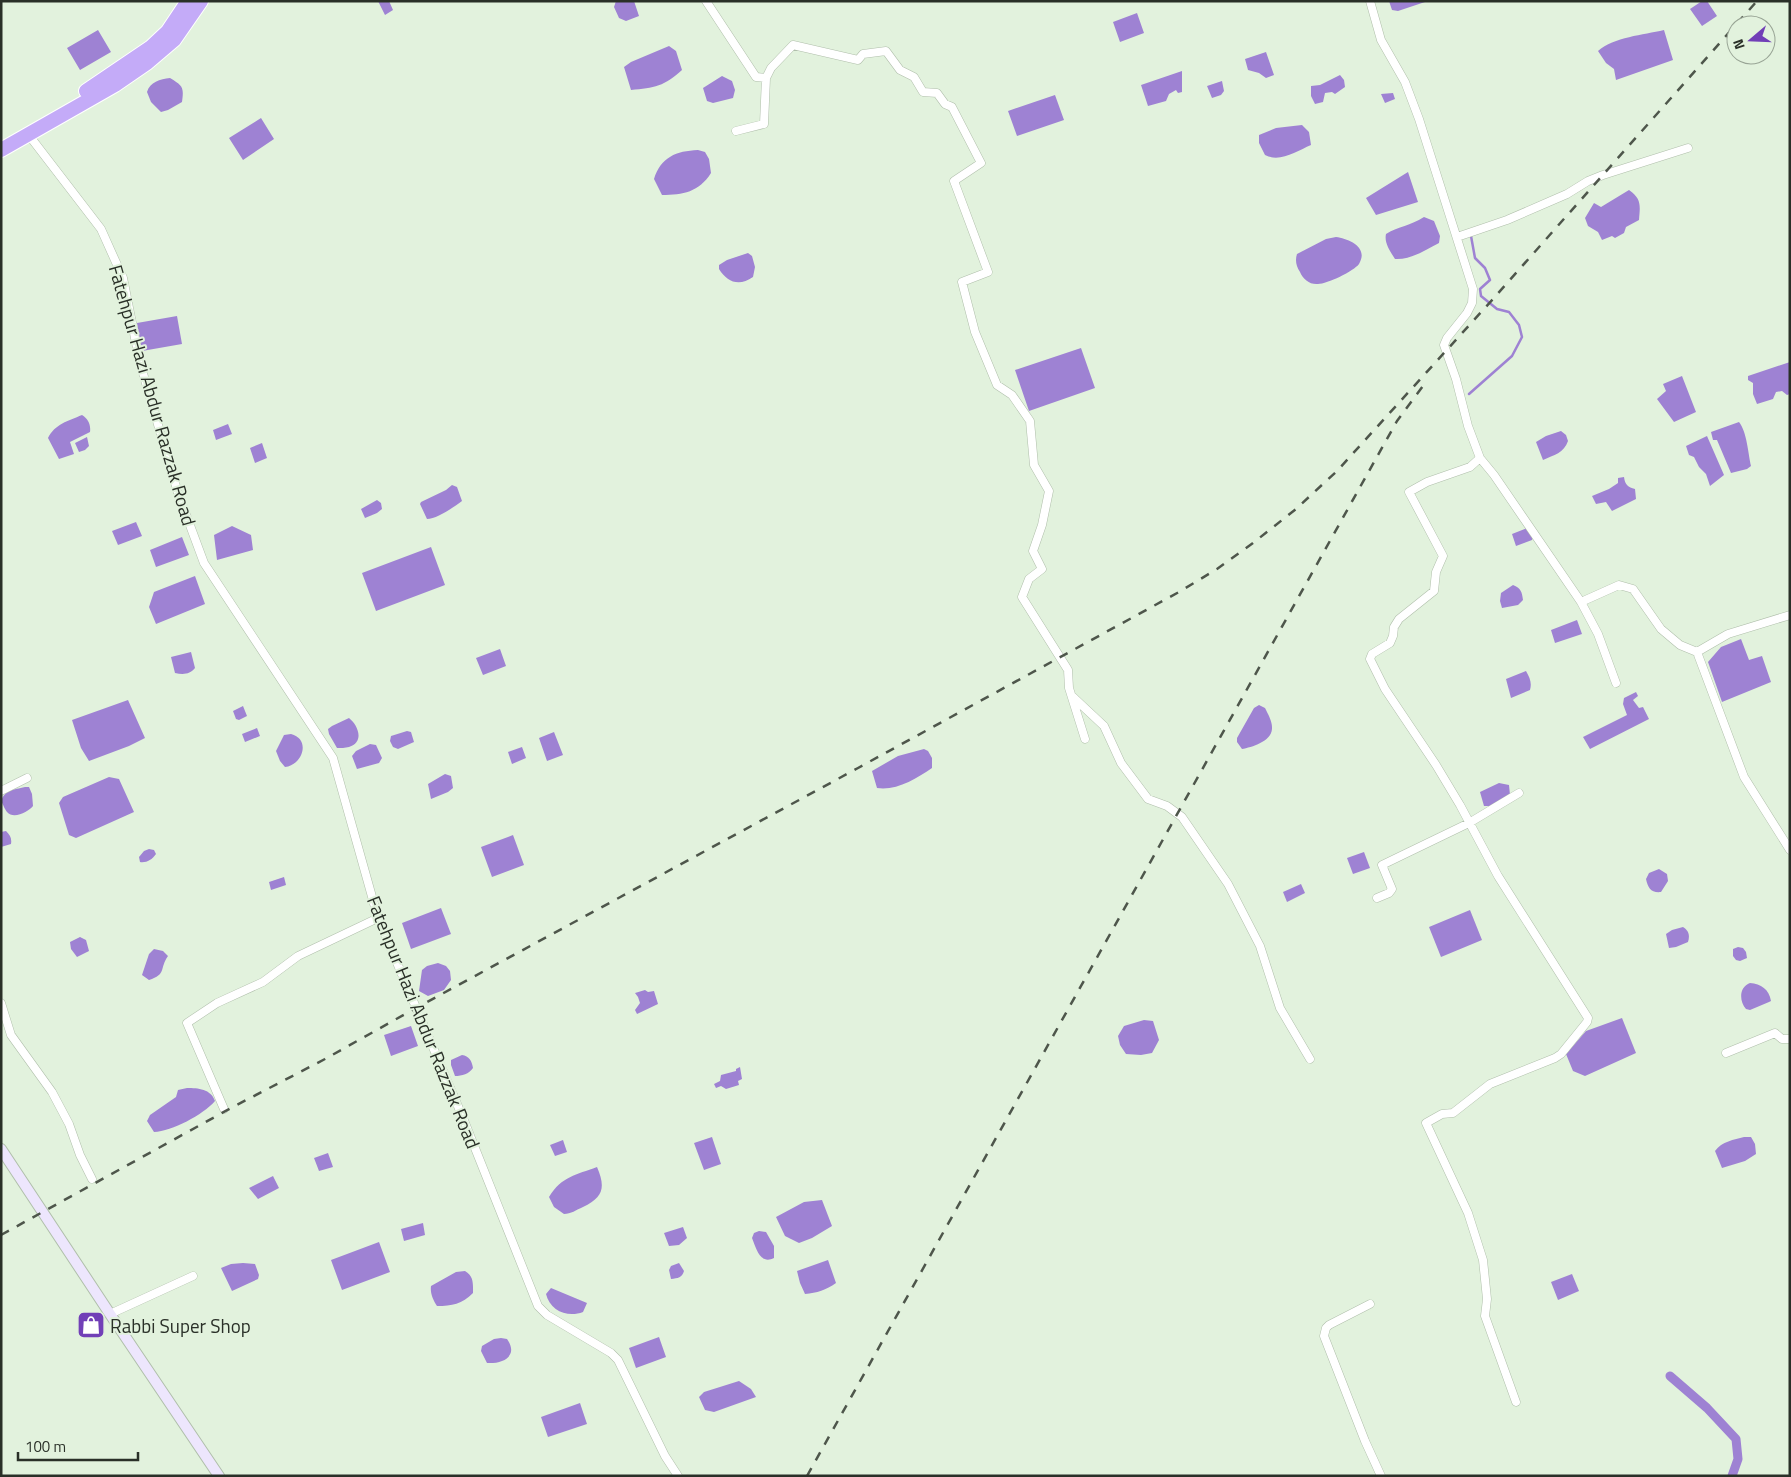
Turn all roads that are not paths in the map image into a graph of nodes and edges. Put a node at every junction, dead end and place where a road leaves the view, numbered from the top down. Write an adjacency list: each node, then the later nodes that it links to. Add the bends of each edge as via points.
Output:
1 (188, 1): 8 (highway, via 168,31 151,47 107,78)
2 (200, 1): 7 (highway, via 174,40 147,63)
3 (706, 1): 5 (street, via 756,77)
4 (1370, 1): 11 (street, via 1381,40 1405,82 1419,118)
5 (766, 78): 6 (street, via 764,124); 17 (street, via 793,45 858,60 863,54 886,51 900,70 914,77 923,92 937,93 945,104 952,107 981,163 954,181 988,272 962,282 975,332 997,385 1012,395 1030,421 1034,465 1049,491 1033,552 1042,570 1029,579 1022,597 1068,670)
6 (736, 131)
7 (28, 134): 10 (highway); 25 (street, Fatehpur Hazi Abdur Razzak Road, via 101,229 123,278 140,363 178,493 201,558 333,758)
8 (1, 142)
9 (1688, 148): 11 (street, via 1603,175 1507,220)
10 (1, 150)
11 (1457, 237): 12 (street, via 1473,289 1472,303 1444,344)
12 (1480, 458): 13 (street); 22 (street, via 1470,467 1409,492 1443,556 1436,572 1434,591 1399,619 1390,642 1372,654 1370,659 1385,689 1436,765)
13 (1581, 602): 15 (street, via 1619,585 1633,589 1660,629 1680,645); 16 (street, via 1598,634)
14 (1790, 615): 15 (street, via 1728,634)
15 (1697, 652): 23 (street, via 1744,778)
16 (1616, 683)
17 (1071, 695): 18 (street); 29 (street, via 1104,726 1121,763 1148,799 1167,806 1182,817 1228,884 1260,946 1280,1008)
18 (1085, 739)
19 (27, 778): 20 (street)
20 (1, 791)
21 (1519, 794): 22 (street)
22 (1469, 823): 24 (street, via 1382,865 1392,889); 36 (street, via 1498,876 1588,1018 1555,1058 1490,1084 1453,1113 1442,1114 1426,1123 1468,1213 1483,1260 1487,1299 1485,1316)
23 (1790, 850)
24 (1377, 898)
25 (378, 918): 30 (street, via 298,956 263,982 217,1003 187,1023); 38 (street, Fatehpur Hazi Abdur Razzak Road, via 538,1306 618,1360)
26 (1, 1003): 32 (street, via 11,1035 52,1092)
27 (1790, 1039): 28 (street, via 1782,1039 1775,1033)
28 (1726, 1053)
29 (1310, 1059)
30 (224, 1109)
31 (1, 1149): 35 (main road)
32 (92, 1179)
33 (193, 1276): 35 (street)
34 (1370, 1304): 39 (street, via 1329,1325 1324,1336)
35 (110, 1314): 37 (main road)
36 (1516, 1402)
37 (219, 1476)
38 (678, 1476)
39 (1381, 1476)

